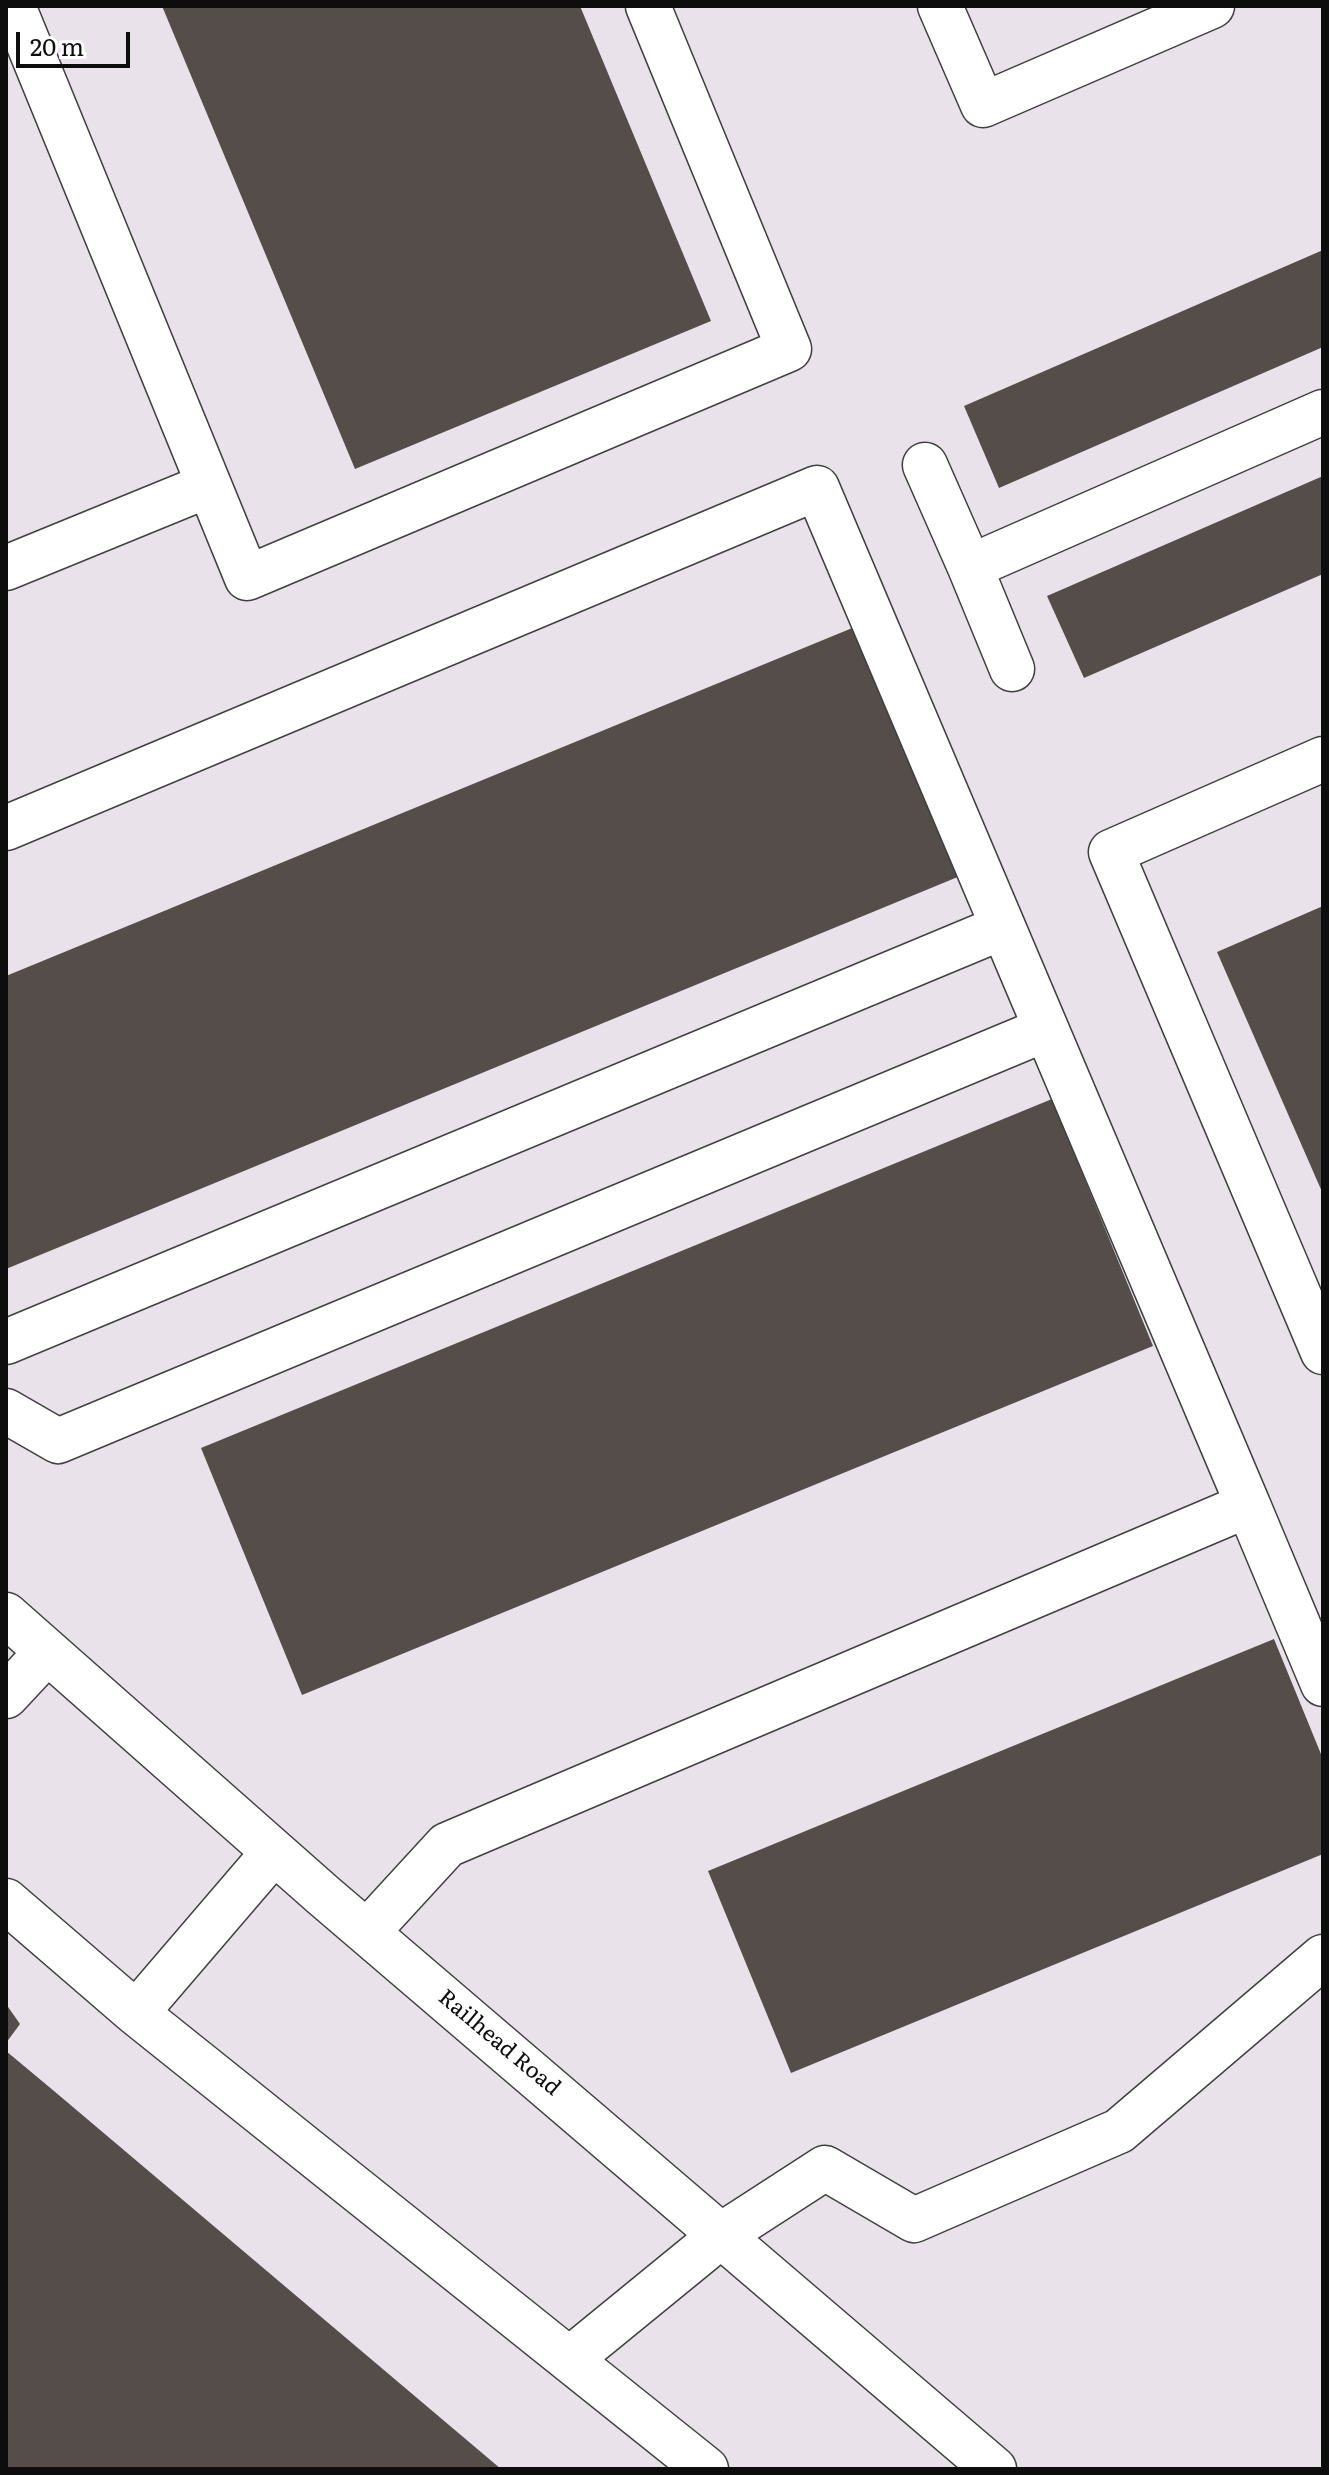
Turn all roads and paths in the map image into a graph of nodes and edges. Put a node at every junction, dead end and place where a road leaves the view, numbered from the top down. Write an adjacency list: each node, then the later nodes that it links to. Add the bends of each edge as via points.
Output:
1 (13, 6): 7 (street)
2 (648, 6): 7 (street, via 789,349 247,578)
3 (940, 6): 4 (street, via 983,105)
4 (1212, 6)
5 (1323, 412): 8 (street)
6 (925, 465): 8 (street)
7 (209, 485): 9 (street)
8 (970, 567): 10 (street)
9 (6, 568)
10 (1012, 669)
11 (1323, 759): 16 (street, via 1111,852)
12 (6, 828): 13 (street, via 817,488)
13 (1003, 927): 14 (street); 15 (street)
14 (1046, 1029): 17 (street, via 58,1441); 18 (street)
15 (6, 1342)
16 (1323, 1352)
17 (6, 1411)
18 (1248, 1505): 21 (street); 25 (street, via 447,1845)
19 (6, 1615): 20 (street, Railhead Road)
20 (47, 1652): 22 (street); 23 (street, Railhead Road)
21 (1323, 1684)
22 (6, 1696)
23 (274, 1852): 25 (street, Railhead Road); 27 (street)
24 (6, 1901): 27 (street)
25 (368, 1931): 28 (street, Railhead Road)
26 (1323, 1957): 28 (street, via 1119,2131 914,2220 825,2168)
27 (136, 2013): 29 (street)
28 (723, 2234): 29 (street); 31 (street, Railhead Road)
29 (570, 2359): 30 (street)
30 (706, 2469)
31 (994, 2469)

